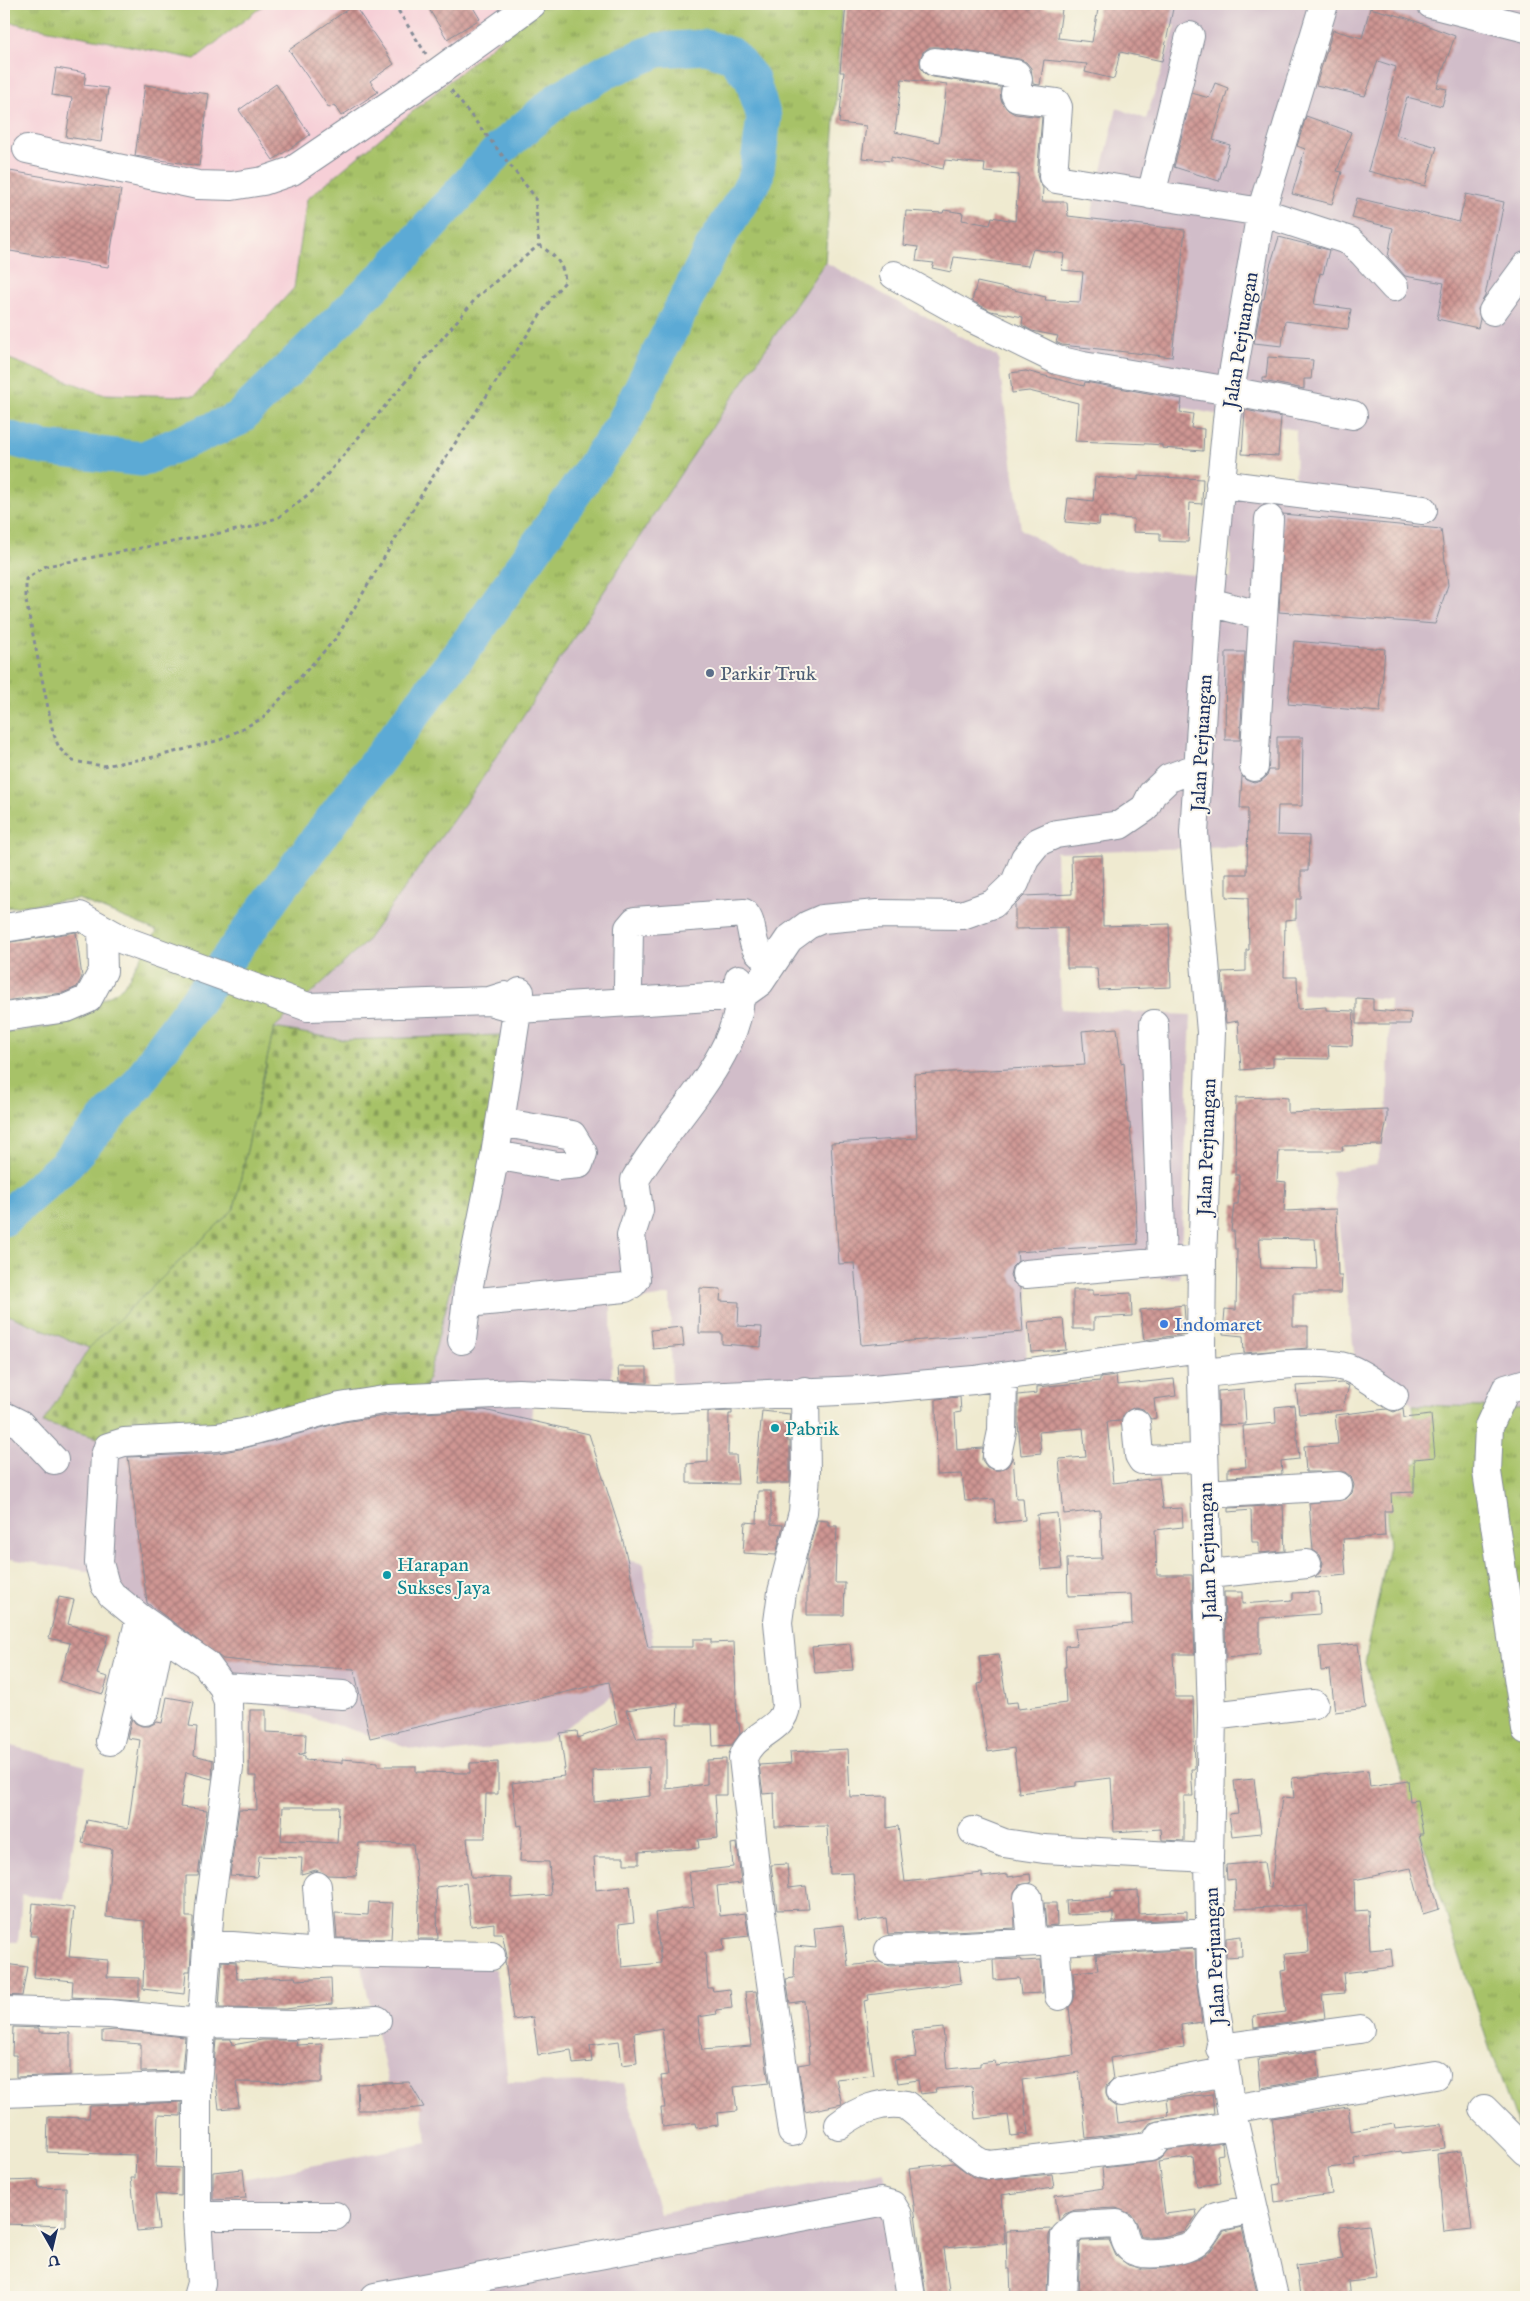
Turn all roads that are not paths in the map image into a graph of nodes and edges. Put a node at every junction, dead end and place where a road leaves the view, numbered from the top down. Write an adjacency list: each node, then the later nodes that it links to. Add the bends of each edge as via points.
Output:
1 (532, 4): 7 (street, via 292,170 263,181 232,186 198,185)
2 (1324, 4): 9 (street, Jalan Perjuangan)
3 (1431, 4): 4 (street)
4 (1526, 28)
5 (1190, 36): 8 (street)
6 (935, 62): 8 (street, via 1016,74 1017,98 1056,103 1053,176 1056,179)
7 (27, 149)
8 (1151, 195): 9 (street)
9 (1261, 212): 12 (street, via 1350,241); 14 (street, Jalan Perjuangan)
10 (1526, 266): 13 (street)
11 (894, 275): 14 (street, via 973,320 1057,360)
12 (1394, 287)
13 (1494, 312)
14 (1230, 391): 15 (street); 16 (street, Jalan Perjuangan)
15 (1353, 415)
16 (1220, 484): 17 (street); 19 (street, Jalan Perjuangan)
17 (1423, 510)
18 (1269, 519): 20 (street)
19 (1207, 586): 20 (street); 21 (street, Jalan Perjuangan)
20 (1263, 616): 22 (street)
21 (1199, 767): 25 (street, via 1169,778 1152,794 1145,808 1120,825 1056,834 1038,842 1025,858 1015,883 993,904 962,915 877,914 822,919 789,939); 32 (street, Jalan Perjuangan, via 1195,854 1211,1032)
22 (1254, 767)
23 (4, 928): 24 (street, via 80,916)
24 (112, 934): 27 (street, via 308,1007); 28 (street, via 103,971 88,999 67,1008)
25 (754, 979): 26 (street); 26 (street, via 760,953 750,919 744,913 635,921 629,928); 27 (street); 35 (street, via 737,1021 694,1099 635,1180 639,1210 631,1235 636,1279 632,1284 625,1288)
26 (628, 985): 27 (street)
27 (519, 1000): 30 (street)
28 (4, 1017)
29 (1154, 1024): 33 (street)
30 (500, 1122): 31 (street); 31 (street, via 572,1134 582,1153 579,1164 557,1166)
31 (495, 1155): 35 (street)
32 (1202, 1259): 33 (street); 37 (street, Jalan Perjuangan)
33 (1162, 1262): 34 (street)
34 (1026, 1274)
35 (467, 1303): 36 (street)
36 (462, 1340)
37 (1201, 1361): 38 (street); 41 (street, via 1334,1364 1350,1369); 45 (street, Jalan Perjuangan)
38 (1003, 1376): 40 (street, via 914,1387); 44 (street, via 1002,1432)
39 (1526, 1383): 57 (street, via 1506,1389 1489,1426 1488,1472)
40 (805, 1392): 51 (street, via 656,1399 518,1393 390,1399 340,1407 244,1434 113,1444 105,1456 100,1574 112,1595); 82 (street, via 804,1503 778,1622 785,1714 782,1720 750,1744 743,1758)
41 (1394, 1396)
42 (4, 1416): 46 (street, via 20,1424)
43 (1136, 1423): 45 (street, via 1142,1460)
44 (997, 1455)
45 (1204, 1458): 48 (street, Jalan Perjuangan)
46 (54, 1460)
47 (1338, 1486): 48 (street)
48 (1206, 1494): 50 (street, Jalan Perjuangan)
49 (1307, 1564): 50 (street)
50 (1208, 1574): 56 (street, Jalan Perjuangan)
51 (150, 1625): 52 (street, via 206,1664); 55 (street); 58 (street)
52 (223, 1687): 53 (street); 65 (street, via 228,1703 229,1767)
53 (343, 1695)
54 (1314, 1704): 56 (street)
55 (145, 1711)
56 (1212, 1716): 60 (street, Jalan Perjuangan)
57 (1526, 1730)
58 (110, 1741)
59 (973, 1831): 60 (street, via 1004,1843 1044,1848)
60 (1209, 1858): 63 (street, Jalan Perjuangan)
61 (317, 1886): 67 (street)
62 (1028, 1898): 64 (street)
63 (1210, 1933): 64 (street); 74 (street, Jalan Perjuangan, via 1211,1976)
64 (1043, 1942): 66 (street); 69 (street)
65 (207, 1944): 67 (street); 72 (street)
66 (889, 1950)
67 (322, 1953): 68 (street)
68 (491, 1956)
69 (1059, 1996)
70 (4, 2011): 72 (street, via 109,2014)
71 (377, 2020): 72 (street, via 294,2025)
72 (201, 2023): 76 (street)
73 (1360, 2029): 74 (street)
74 (1222, 2060): 77 (street); 80 (street, Jalan Perjuangan)
75 (1435, 2075): 80 (street)
76 (197, 2086): 78 (street); 85 (street)
77 (1121, 2092)
78 (4, 2093)
79 (1484, 2109): 83 (street)
80 (1232, 2118): 81 (street, via 1159,2136 1150,2147 990,2165 981,2164 906,2105 862,2109); 84 (street, Jalan Perjuangan)
81 (839, 2125)
82 (792, 2132)
83 (1526, 2151)
84 (1254, 2209): 90 (street, via 1216,2217 1197,2242 1187,2248 1170,2251 1133,2251 1127,2244 1122,2227 1117,2224 1076,2226 1066,2236 1063,2250); 91 (street, Jalan Perjuangan)
85 (197, 2216): 86 (street); 87 (street, via 201,2283)
86 (335, 2216)
87 (197, 2297)
88 (375, 2297): 89 (street, via 881,2202 892,2205 898,2215)
89 (911, 2297)
90 (1062, 2297)
91 (1274, 2297)

